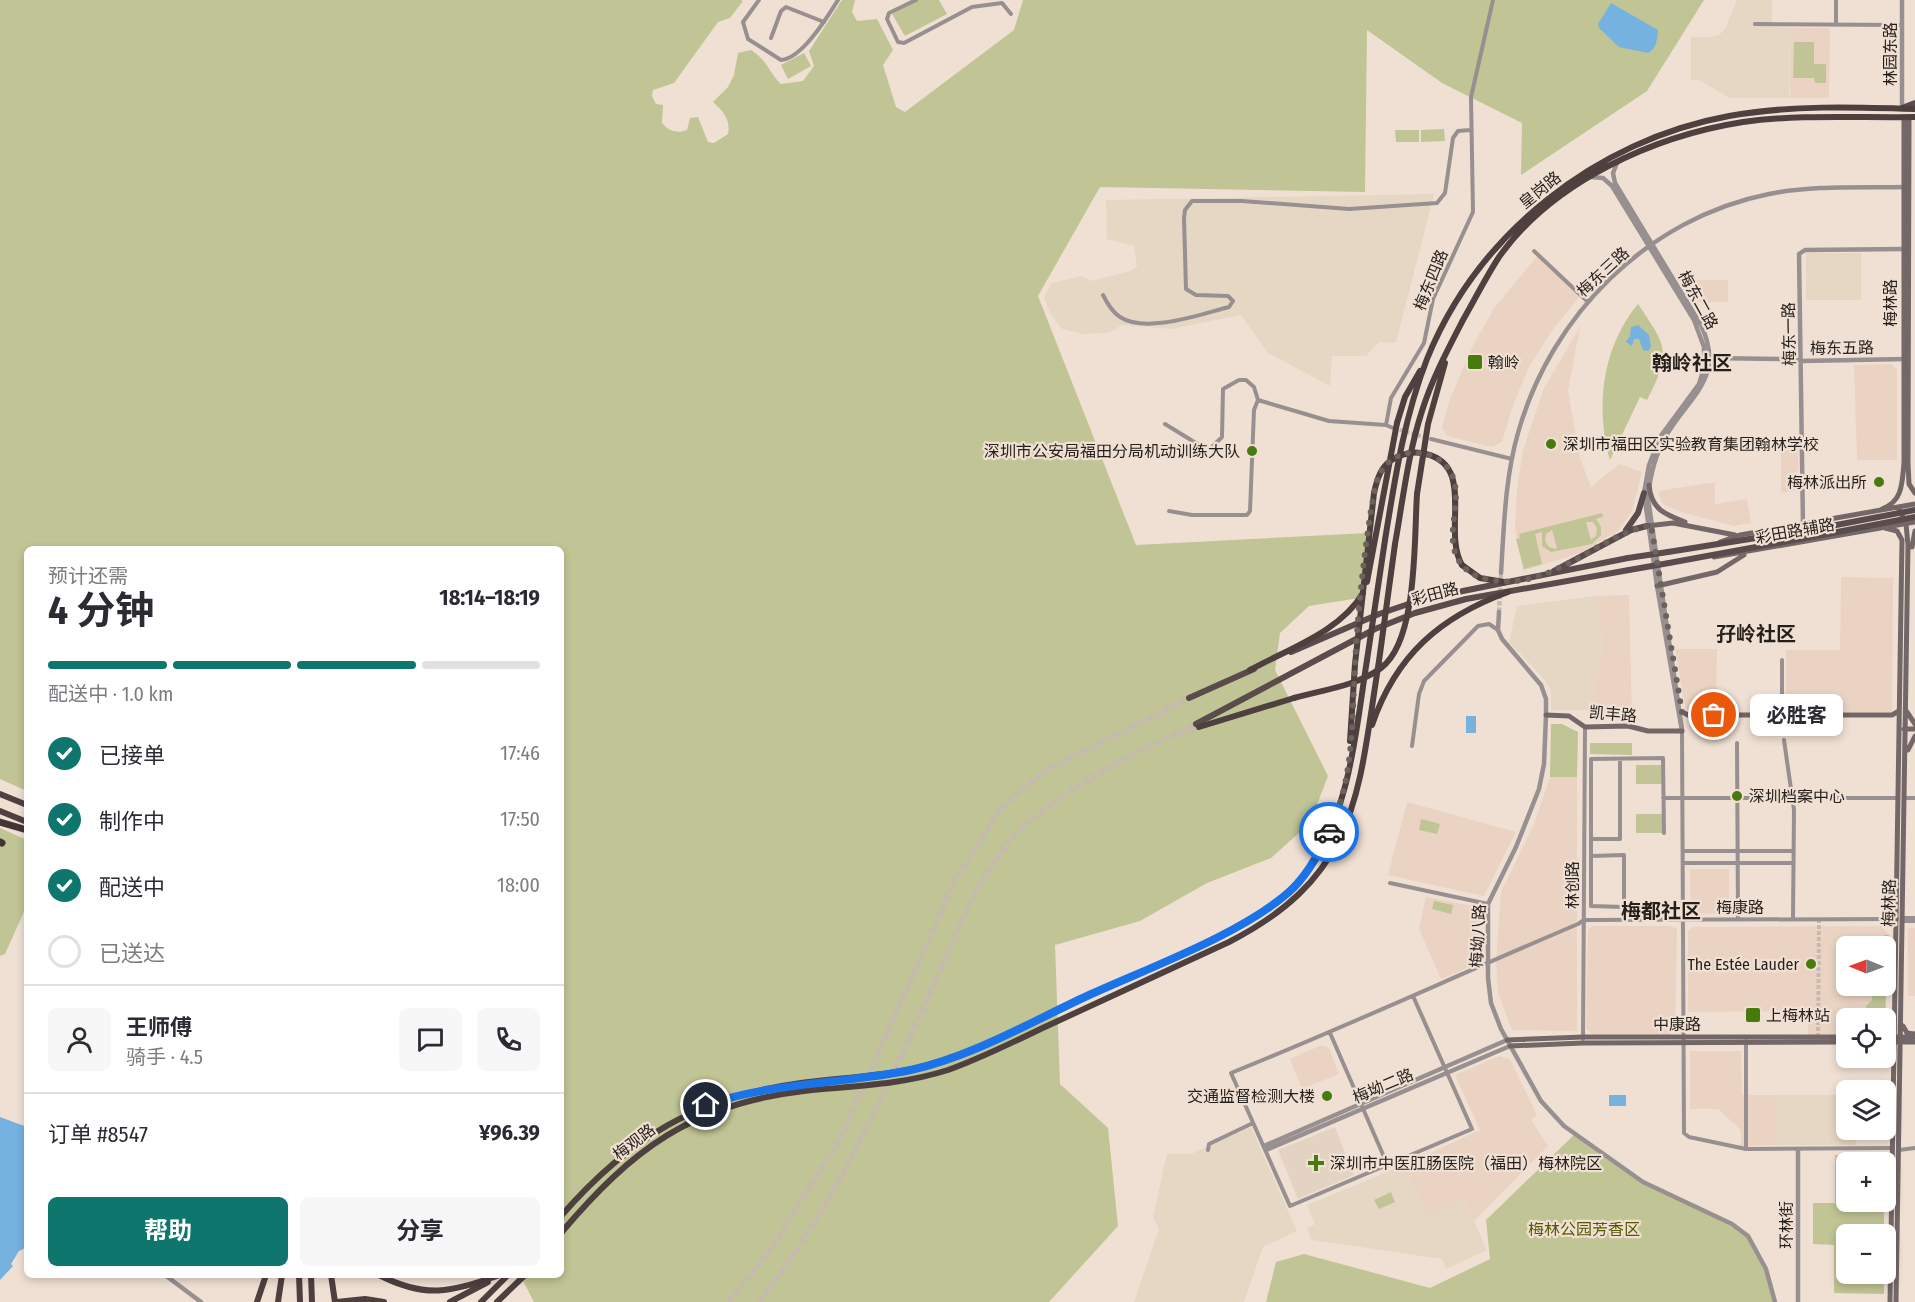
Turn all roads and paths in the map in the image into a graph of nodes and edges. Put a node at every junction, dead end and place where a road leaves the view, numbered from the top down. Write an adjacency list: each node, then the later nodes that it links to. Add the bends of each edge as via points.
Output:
1 (759, 0): 8 (street, via 744,22 745,33 781,60 795,55)
2 (838, 0): 8 (street)
3 (916, 0): 7 (street, via 889,14 887,19 898,42 904,43 972,7 1002,3)
4 (1493, 0): 17 (street, 梅东四路, via 1471,97)
5 (1836, 0): 10 (street)
6 (1902, 0): 11 (street, 林园东路)
7 (1011, 14)
8 (824, 22): 12 (street, via 786,7)
9 (1755, 24): 10 (street)
10 (1836, 25): 11 (street)
11 (1902, 25): 14 (street, 林园东路)
12 (771, 38)
13 (1915, 103): 14 (main road)
14 (1902, 108): 15 (highway, 皇岗路); 26 (highway, 皇岗路, via 1798,109 1731,116 1674,129 1615,154 1544,201 1504,239 1476,274)
15 (1915, 109)
16 (1910, 117): 18 (highway, 皇岗路, via 1794,118 1742,123 1675,139); 20 (main road, 梅林路)
17 (1470, 130): 24 (street, via 1458,131 1453,138 1444,197 1437,203 1349,209 1192,201 1184,218 1186,289 1196,295 1228,296 1233,301 1229,307 1177,321 1131,321 1113,311); 27 (street, 梅东四路, via 1473,212 1433,299)
18 (1617, 163): 19 (highway, 皇岗路); 21 (street, 梅东二路, via 1615,183)
19 (1591, 177): 21 (street, 梅东二路, via 1609,182); 28 (highway, 皇岗路, via 1553,203 1504,251)
20 (1906, 187): 21 (street, 梅东三路, via 1819,187 1768,195 1716,211); 22 (main road, 梅林路)
21 (1650, 246): 25 (street, 梅东三路, via 1619,269); 30 (street, 梅东二路, via 1702,328)
22 (1906, 249): 31 (main road, 梅林路); 32 (street, 梅东一路, via 1805,250 1799,254)
23 (1534, 251): 25 (street)
24 (1103, 295)
25 (1587, 301): 38 (street, 梅东三路, via 1543,368)
26 (1435, 342): 27 (street); 29 (highway, 皇岗路)
27 (1424, 343): 35 (street, 梅东四路, via 1393,392)
28 (1450, 345): 58 (highway, 皇岗路, via 1421,412); 80 (highway, bridge, via 1428,424 1417,494 1408,617 1398,649 1382,668 1366,677)
29 (1428, 358): 36 (highway); 57 (highway, 皇岗路, via 1404,432)
30 (1707, 358): 32 (street, 梅东五路); 40 (street, 梅东二路, via 1703,386 1663,441); 41 (street, 梅东二路, via 1696,389 1657,442)
31 (1906, 359): 32 (street, 梅东五路); 39 (main road, 梅林路)
32 (1802, 361): 49 (street, 梅东一路)
33 (1258, 400): 34 (street, via 1254,387 1246,380 1223,390 1222,437 1210,448 1203,448); 35 (street, via 1329,421); 46 (street, via 1254,410 1250,510 1246,515)
34 (1165, 424)
35 (1386, 424): 36 (street)
36 (1395, 426): 73 (highway, bridge, via 1367,582 1357,603 1340,620 1309,640)
37 (1431, 439): 38 (street)
38 (1512, 459): 63 (street, 梅东三路)
39 (1906, 463): 42 (main road, 梅林路); 45 (main road, 梅林路, via 1897,498)
40 (1649, 485): 50 (street, 梅东二路); 51 (main road, via 1651,500 1657,508)
41 (1644, 493): 50 (street, 梅东二路); 55 (main road, via 1638,513)
42 (1915, 494)
43 (1915, 506): 44 (main road, 彩田路辅路); 47 (main road, via 1910,512); 53 (main road, 彩田路, bridge)
44 (1898, 507): 45 (main road, 彩田路辅路); 48 (main road, 梅林路)
45 (1882, 509): 49 (main road, 彩田路辅路)
46 (1169, 511)
47 (1915, 520): 48 (main road, 彩田路辅路); 53 (main road, 彩田路, bridge)
48 (1906, 524): 52 (main road, 彩田路辅路); 62 (main road, 梅林路)
49 (1803, 525): 56 (main road, 彩田路辅路)
50 (1649, 526): 51 (main road); 55 (main road); 66 (street, 梅东二路)
51 (1692, 526): 56 (main road)
52 (1885, 528): 60 (main road, 彩田路辅路); 75 (main road, 梅林路, via 1899,533 1902,543)
53 (1832, 530): 59 (main road, 彩田路); 61 (main road, 彩田路)
54 (1915, 531): 62 (main road)
55 (1621, 535): 64 (main road)
56 (1740, 535): 59 (main road, 彩田路辅路)
57 (1385, 540): 91 (highway, 梅观路, bridge)
58 (1395, 544): 88 (highway, 梅观路, bridge)
59 (1707, 546): 64 (main road, 彩田路, bridge)
60 (1747, 553): 61 (main road, 彩田路辅路); 66 (main road, via 1717,572)
61 (1679, 562): 67 (main road, 彩田路, bridge)
62 (1908, 569): 69 (main road, 梅林路)
63 (1501, 573)
64 (1548, 574): 65 (main road, 彩田路)
65 (1504, 582): 73 (main road, 彩田路, via 1423,599 1379,614); 91 (highway, bridge, via 1480,578 1462,565 1454,549 1455,483 1448,468 1433,456 1416,452 1389,461 1374,493 1355,664)
66 (1659, 586): 76 (street, 梅东二路); 82 (street, 梅东二路)
67 (1508, 592): 80 (main road, 彩田路, via 1448,603 1385,624); 88 (highway, via 1457,615 1412,652 1382,699)
68 (1498, 612): 71 (street)
69 (1908, 615): 70 (street); 75 (main road, 梅林路)
70 (1915, 615)
71 (1498, 630): 77 (street, 梅坳八路, via 1505,644 1541,685); 87 (street, via 1489,624 1478,626 1426,678 1420,691)
72 (1782, 660): 78 (street)
73 (1250, 670): 74 (main road, 彩田路)
74 (1189, 698)
75 (1903, 710): 78 (main road, via 1892,715); 79 (main road); 83 (main road, 梅林路)
76 (1682, 712): 78 (main road, via 1688,716); 82 (street, 梅东二路)
77 (1546, 715): 81 (main road, 凯丰路, via 1569,716); 114 (street, 梅坳八路, via 1539,789)
78 (1782, 715)
79 (1915, 724)
80 (1198, 725)
81 (1585, 727): 82 (main road, 凯丰路); 120 (street, 林创路)
82 (1682, 731): 94 (street)
83 (1903, 732): 84 (main road); 90 (main road, 梅林路); 97 (main road, 梅林路)
84 (1915, 733): 90 (main road)
85 (1784, 740): 96 (street)
86 (1737, 743): 95 (street)
87 (1412, 746)
88 (1364, 752): 146 (highway, 梅观路, via 1350,815 1333,853 1305,889 1267,922 948,1070 893,1082 772,1096 711,1113 663,1136 636,1155 598,1190)
89 (1620, 759): 93 (street, via 1663,758); 105 (street, via 1591,759); 105 (street, via 1620,839)
90 (1906, 763): 97 (main road, 梅林路)
91 (1348, 772): 145 (highway, 梅观路, via 1333,823 1307,871 1274,904 1237,926 943,1061 891,1073 775,1087 706,1105 660,1128 622,1154)
92 (0, 794): 99 (highway)
93 (1664, 798): 94 (street); 104 (street)
94 (1683, 798): 95 (street); 106 (street)
95 (1737, 798): 96 (street); 107 (street)
96 (1793, 798): 97 (street); 108 (street)
97 (1901, 798): 98 (street); 118 (main road, 梅林路)
98 (1915, 798)
99 (24, 804)
100 (0, 811): 101 (highway)
101 (24, 821)
102 (0, 822): 103 (highway)
103 (24, 829)
104 (1664, 833)
105 (1591, 839): 109 (street)
106 (1683, 851): 107 (street); 110 (street)
107 (1737, 851): 108 (street); 111 (street)
108 (1793, 851): 112 (street)
109 (1591, 856): 109 (street, via 1591,906 1624,907 1623,855)
110 (1683, 862): 111 (street); 117 (street)
111 (1738, 862): 112 (street); 115 (street)
112 (1793, 863): 116 (street)
113 (1390, 883): 114 (street)
114 (1488, 904): 121 (street, 梅坳八路)
115 (1738, 918): 116 (street, 梅康路); 117 (street, 梅康路)
116 (1793, 918): 118 (street, 梅康路)
117 (1683, 919): 120 (street, 梅康路); 129 (street)
118 (1901, 919): 119 (street, 梅康路); 123 (main road, 梅林路)
119 (1915, 919)
120 (1584, 920): 121 (street); 128 (street, 林创路)
121 (1487, 964): 122 (street); 133 (street, 梅坳八路, via 1491,1003)
122 (1413, 996): 125 (street); 135 (street)
123 (1898, 1012): 124 (main road); 127 (main road, via 1904,1030); 131 (main road, 梅林路)
124 (1896, 1017)
125 (1330, 1033): 136 (street); 137 (street, via 1231,1073)
126 (1836, 1037): 130 (main road, 中康路)
127 (1915, 1039): 131 (main road); 134 (main road, via 1905,1046)
128 (1583, 1040): 129 (main road, 中康路); 133 (main road, 中康路)
129 (1684, 1040): 130 (main road, 中康路); 140 (street, via 1684,1132 1689,1137)
130 (1746, 1040): 132 (main road, 中康路); 140 (street)
131 (1897, 1040): 134 (main road, 梅林路)
132 (1836, 1042)
133 (1509, 1043): 135 (street, 梅坳二路); 170 (street, 梅坳八路, via 1541,1101 1564,1126 1648,1186 1731,1224 1748,1236 1766,1269)
134 (1897, 1060): 142 (main road, 梅林路)
135 (1445, 1070): 136 (street, 梅坳二路); 144 (street, via 1472,1129)
136 (1362, 1106): 138 (street, 梅坳二路); 144 (street)
137 (1253, 1123): 138 (street); 143 (street, via 1209,1144)
138 (1265, 1148): 144 (street, via 1290,1206)
139 (1915, 1148): 142 (street)
140 (1746, 1149): 141 (street)
141 (1798, 1149): 142 (street); 171 (street, 环林街)
142 (1896, 1149): 172 (main road, 梅林路); 173 (main road, 梅林路)
143 (1208, 1150)
144 (1388, 1166)
145 (564, 1213)
146 (564, 1230)
147 (169, 1278): 159 (street)
148 (265, 1278): 160 (highway)
149 (282, 1278): 161 (highway)
150 (299, 1278): 162 (highway)
151 (311, 1278): 163 (highway)
152 (332, 1278): 164 (highway)
153 (386, 1278): 154 (highway, via 407,1287 436,1292)
154 (491, 1278)
155 (493, 1278): 166 (highway)
156 (505, 1278): 167 (highway)
157 (522, 1278): 168 (highway)
158 (523, 1278): 169 (highway)
159 (201, 1302)
160 (257, 1302)
161 (278, 1302)
162 (300, 1302)
163 (312, 1302)
164 (336, 1302): 165 (highway)
165 (384, 1302)
166 (450, 1302)
167 (481, 1302)
168 (497, 1302)
169 (503, 1302)
170 (1775, 1302)
171 (1798, 1302)
172 (1890, 1302)
173 (1896, 1302)

